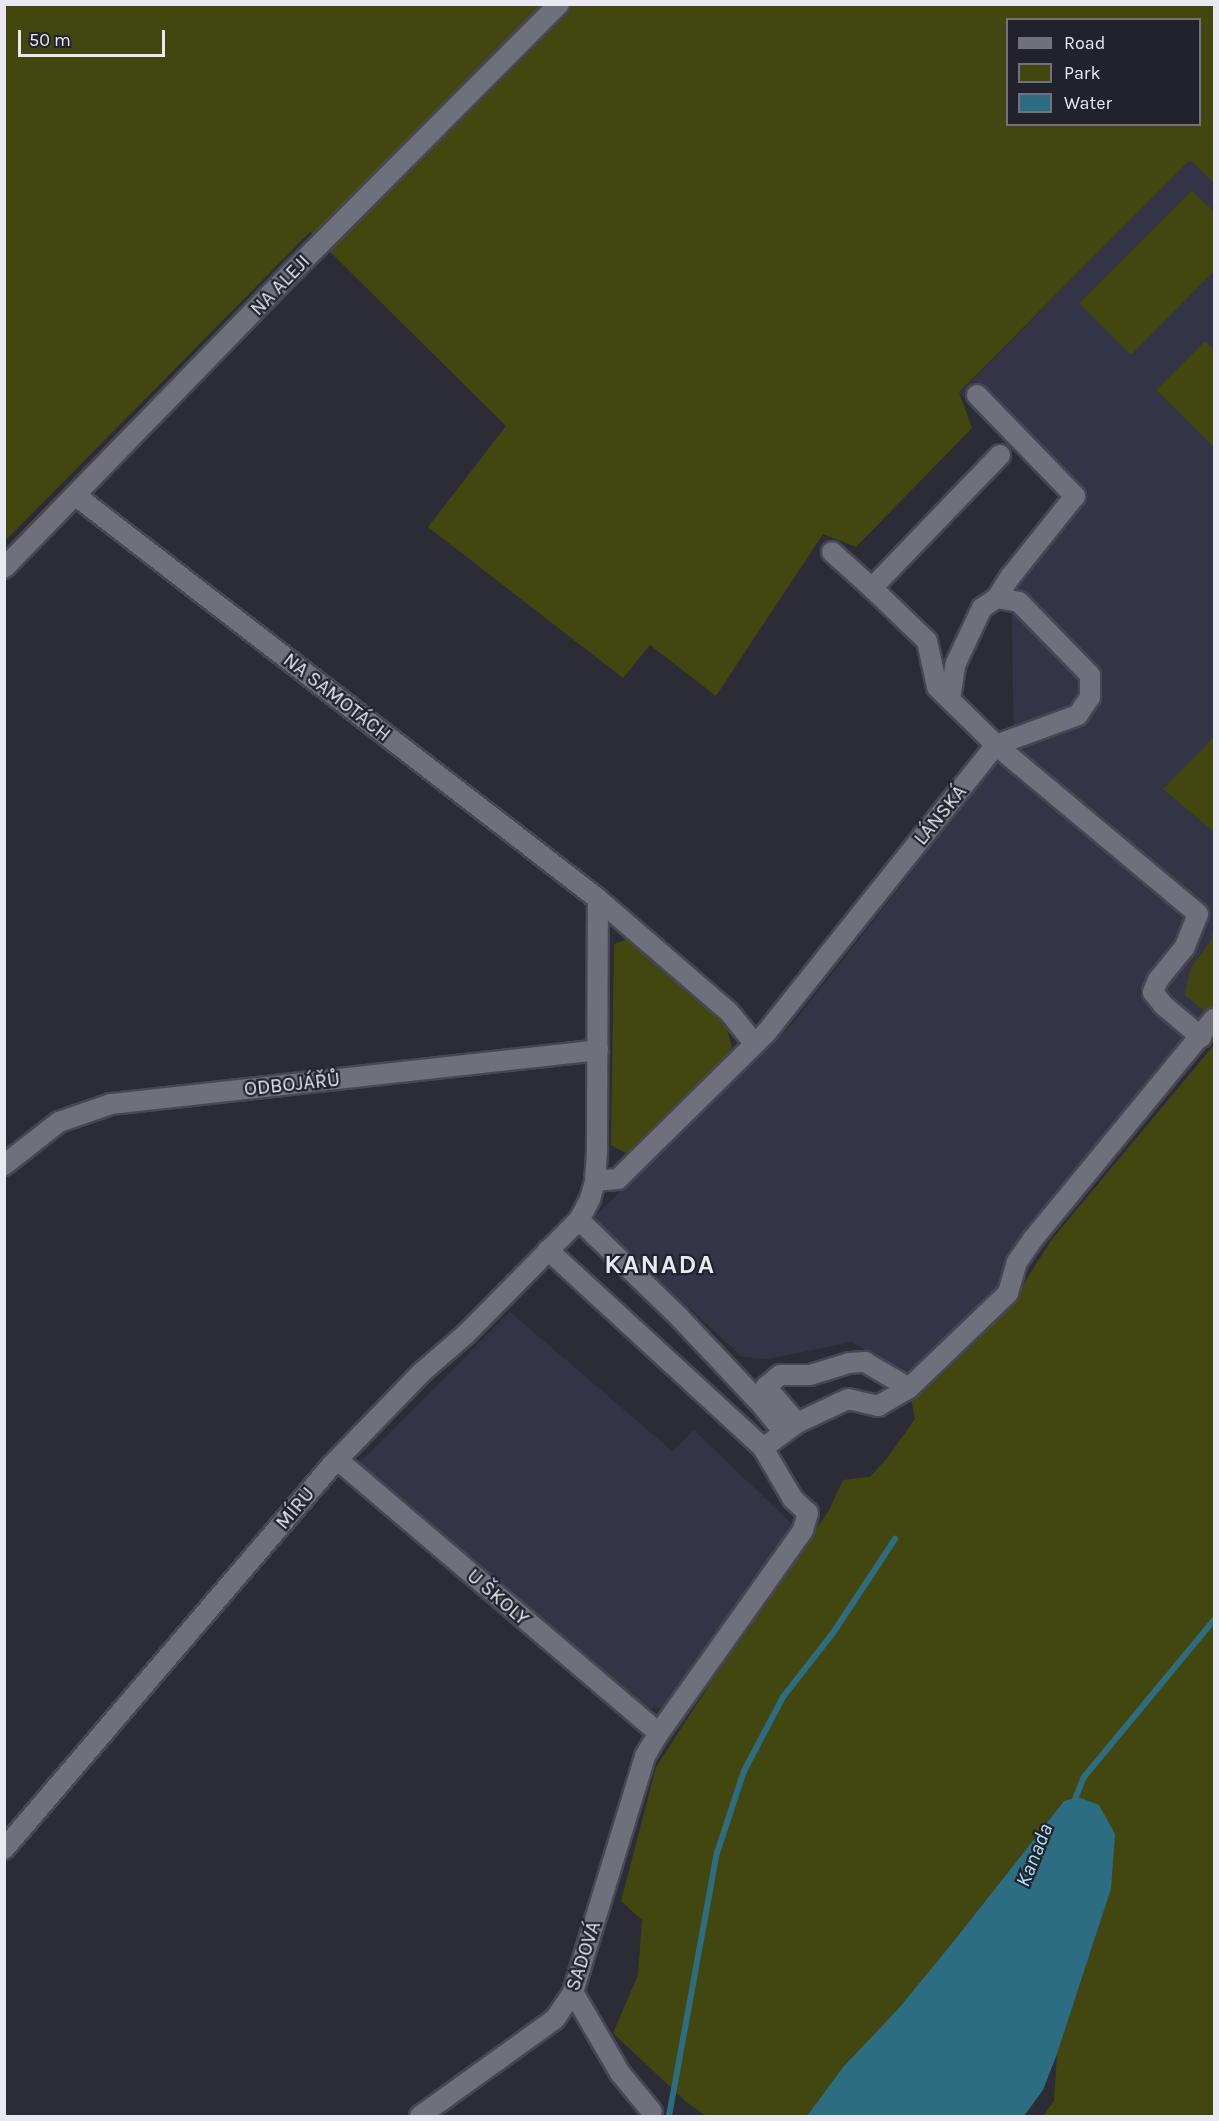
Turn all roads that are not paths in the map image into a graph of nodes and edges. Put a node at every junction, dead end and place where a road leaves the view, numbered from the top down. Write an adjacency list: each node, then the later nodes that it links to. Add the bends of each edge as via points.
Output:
1 (559, 4): 4 (street, NA ALEJI)
2 (977, 395): 8 (street, via 1075,496)
3 (1000, 455): 7 (street)
4 (75, 495): 6 (street, NA ALEJI); 11 (street, NA SAMOTÁCH)
5 (832, 552): 7 (street)
6 (4, 568)
7 (872, 588): 9 (street, via 927,642 937,687)
8 (997, 598): 9 (street, via 982,608 956,663); 10 (street, via 1019,602 1090,675 1090,697 1078,715)
9 (950, 699): 10 (street)
10 (996, 745): 13 (street, via 1198,914 1184,948 1153,992); 14 (street, LÁNSKÁ, via 766,1033)
11 (598, 899): 14 (street, NA SAMOTÁCH, via 729,1012); 15 (street)
12 (1215, 1019): 13 (street)
13 (1201, 1037): 20 (street, via 1033,1239 1017,1262 1008,1293)
14 (754, 1043): 17 (street, LÁNSKÁ, via 618,1179)
15 (598, 1050): 16 (street, ODBOJÁŘŮ, via 111,1104 59,1122); 17 (street)
16 (4, 1165)
17 (595, 1180): 18 (street, MÍRU)
18 (579, 1220): 19 (street, MÍRU); 21 (street, via 761,1404)
19 (548, 1250): 22 (street); 23 (street, MÍRU)
20 (909, 1388): 21 (street, via 878,1406 848,1399); 21 (street, via 865,1362 810,1375 780,1375 766,1387)
21 (790, 1428): 22 (street)
22 (763, 1448): 24 (street, SADOVÁ, via 793,1499 808,1514 803,1530)
23 (338, 1460): 24 (street, U ŠKOLY); 25 (street, MÍRU)
24 (659, 1733): 26 (street, SADOVÁ, via 645,1756)
25 (4, 1849)
26 (573, 1992): 27 (street, via 620,2073); 28 (street, SADOVÁ, via 555,2019)
27 (652, 2112)
28 (420, 2116)

